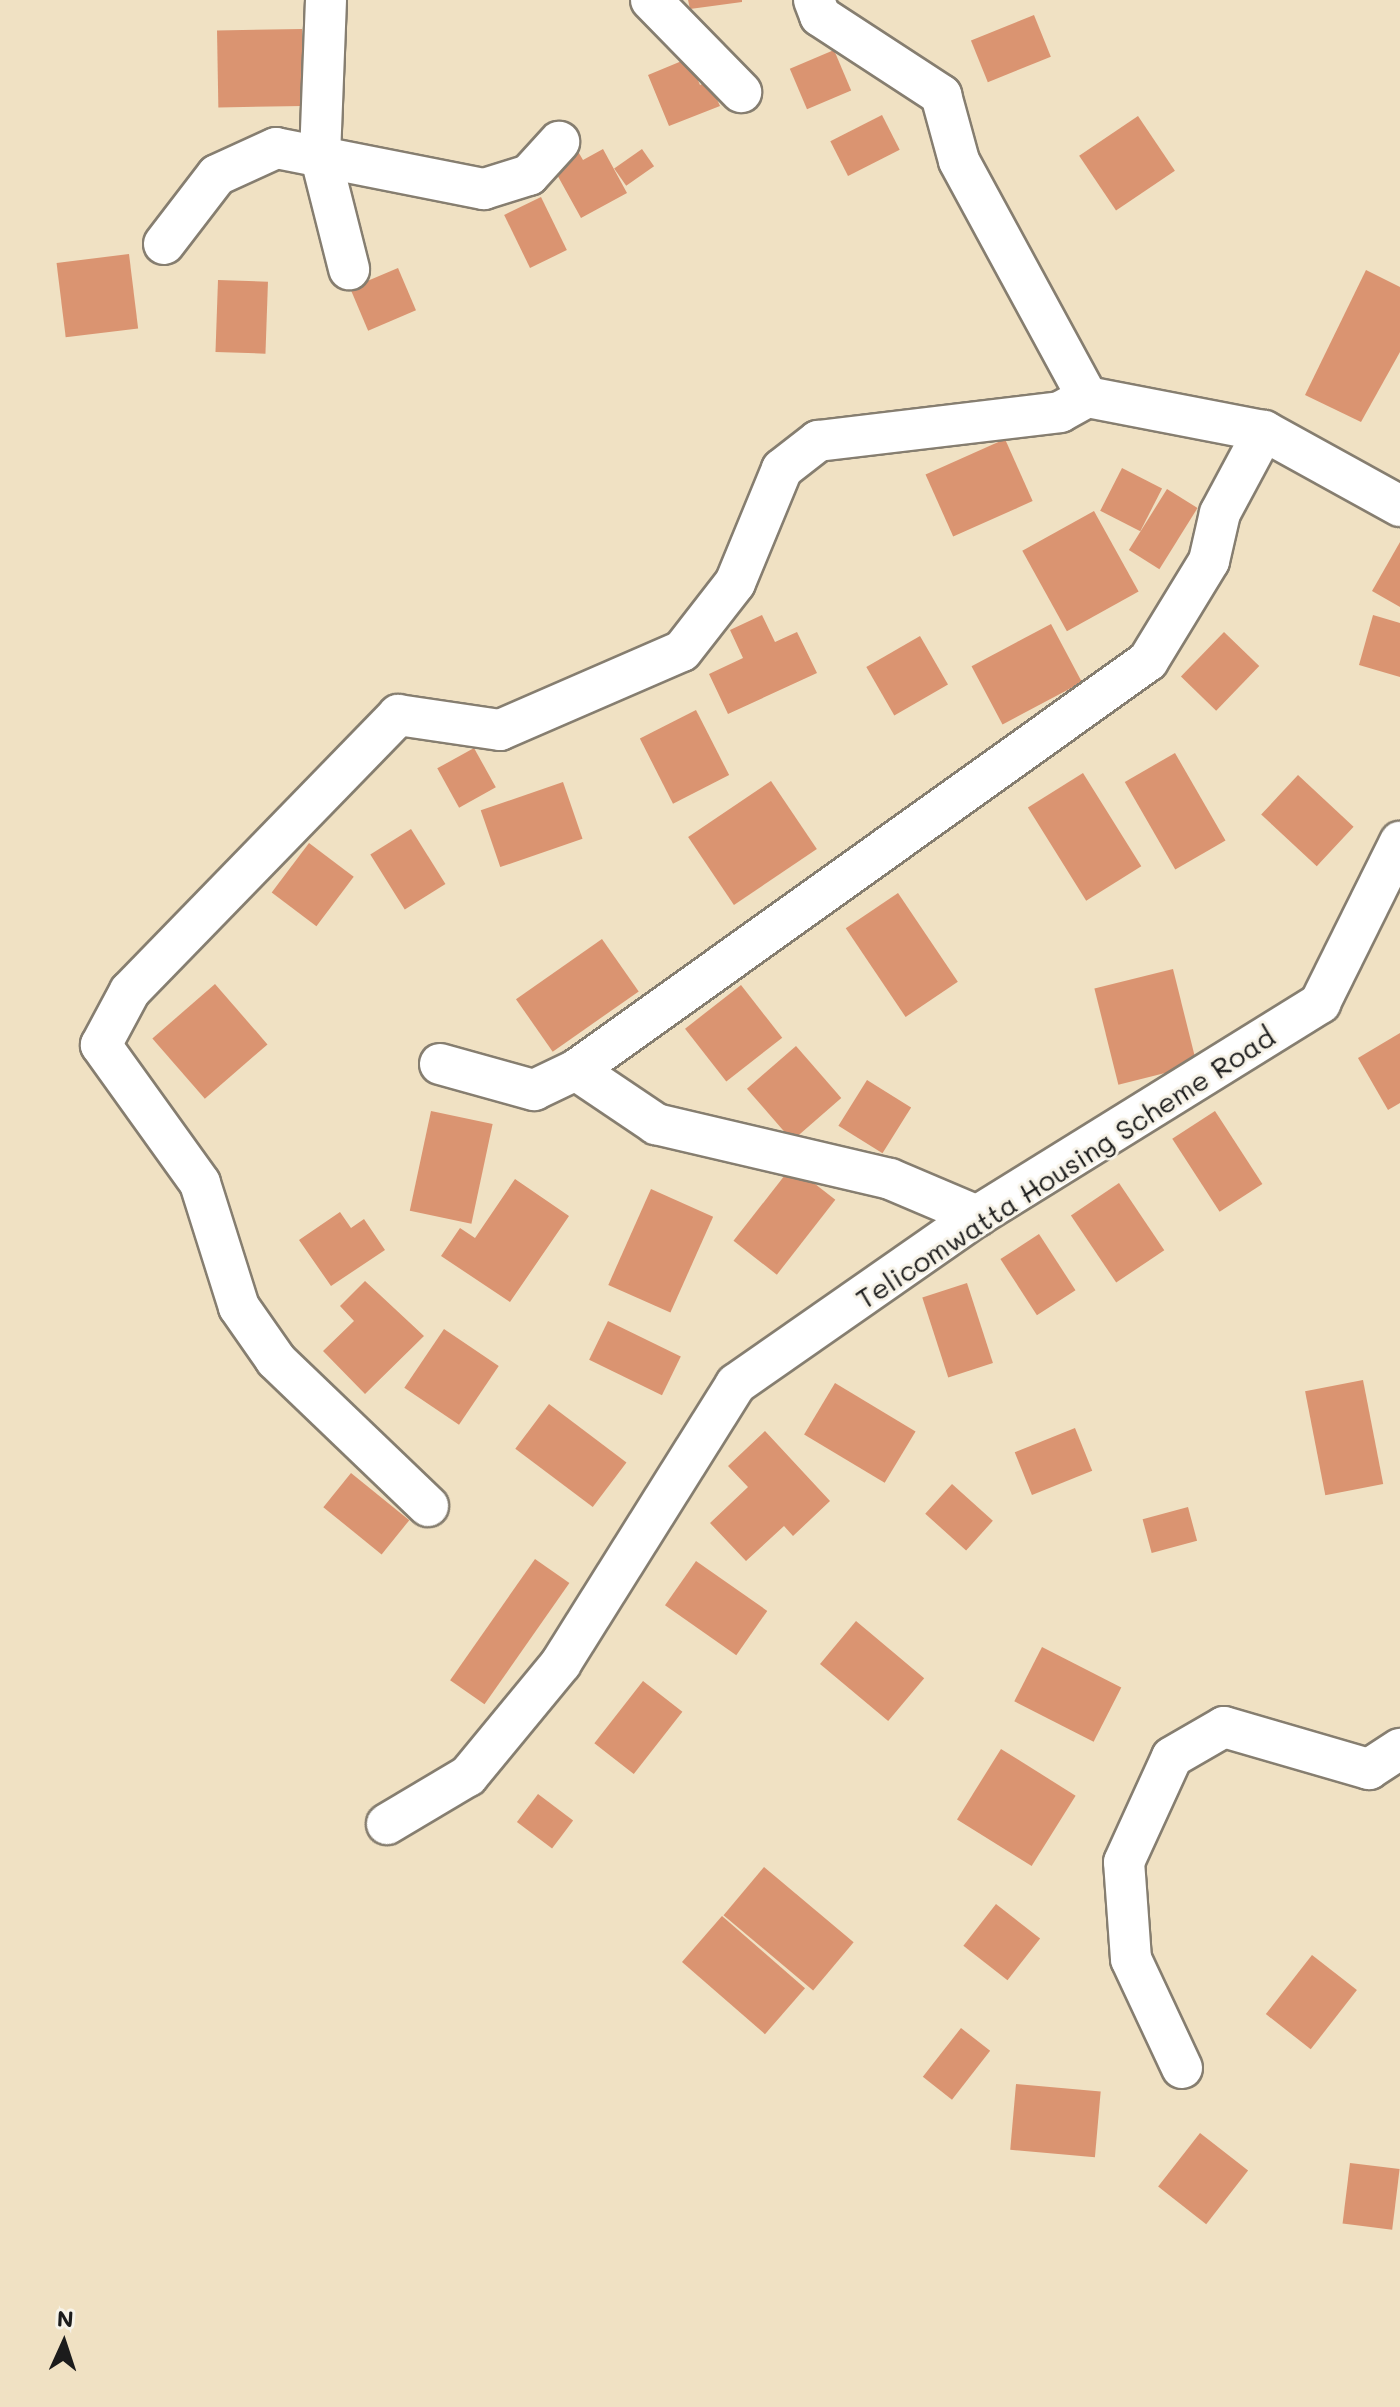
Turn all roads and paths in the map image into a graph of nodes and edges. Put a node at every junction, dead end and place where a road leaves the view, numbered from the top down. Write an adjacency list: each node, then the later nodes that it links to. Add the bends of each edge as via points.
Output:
1 (326, 0): 6 (street)
2 (651, 0): 4 (street)
3 (814, 0): 9 (street, via 820,16 941,95 959,161)
4 (741, 92)
5 (559, 142): 6 (street, via 529,175 484,189)
6 (320, 154): 7 (street, via 276,148 217,175); 8 (street)
7 (164, 244)
8 (349, 269)
9 (1087, 397): 10 (street); 16 (street, via 1060,412 818,441 782,469 735,583 682,651 500,730 398,715 130,991 101,1045 200,1183 239,1307 276,1360)
10 (1264, 431): 11 (street); 14 (street, via 1220,513 1209,561 1148,661)
11 (1400, 506)
12 (1400, 842): 15 (street, Telicomwatta Housing Scheme Road, via 1320,1003)
13 (440, 1064): 14 (street, via 534,1090)
14 (576, 1070): 15 (street, via 656,1124 890,1179)
15 (977, 1216): 18 (street, Telicomwatta Housing Scheme Road, via 736,1384 561,1663 468,1776)
16 (428, 1506)
17 (1400, 1749): 19 (street, via 1369,1769 1224,1727 1172,1757 1124,1862 1131,1959)
18 (387, 1824)
19 (1182, 2068)

